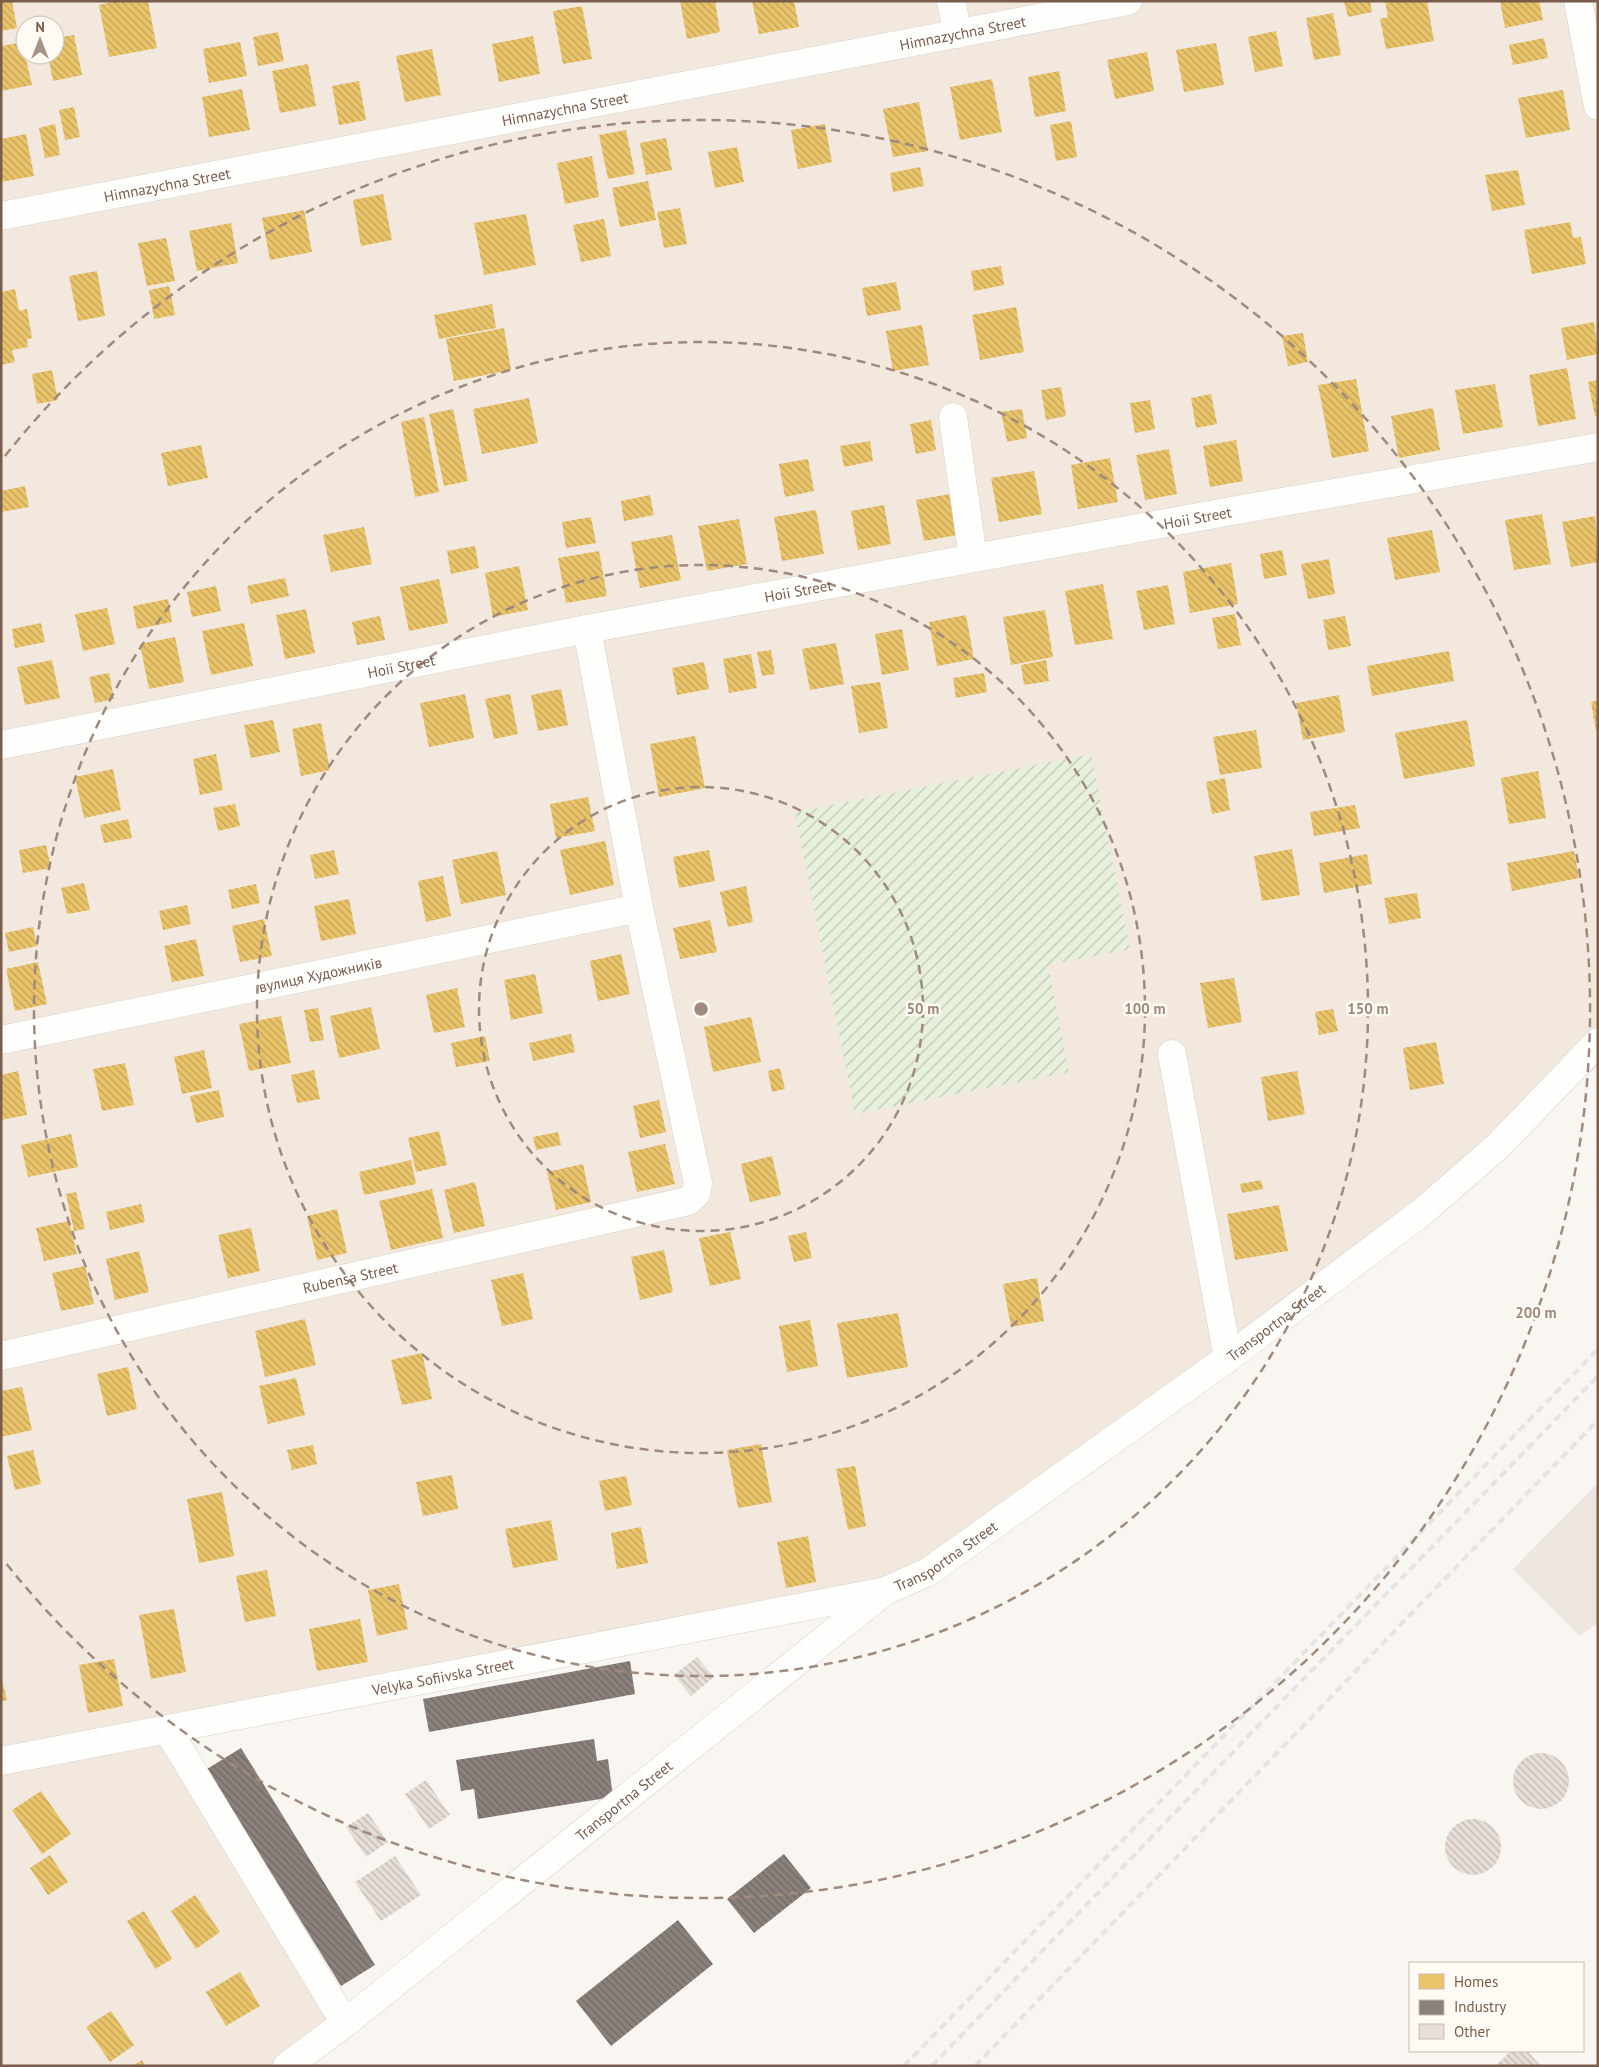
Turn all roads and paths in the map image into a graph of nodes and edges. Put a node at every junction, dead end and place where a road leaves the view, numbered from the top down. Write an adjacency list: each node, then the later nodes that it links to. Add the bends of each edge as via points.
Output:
1 (952, 1): 4 (street)
2 (1128, 1): 4 (street, Himnazychna Street)
3 (1578, 1): 5 (street)
4 (958, 34): 6 (street, Himnazychna Street)
5 (1598, 106)
6 (1, 216)
7 (953, 417): 9 (street)
8 (1598, 447): 9 (street, Hoii Street)
9 (973, 558): 10 (street, Hoii Street)
10 (587, 629): 11 (street, Hoii Street); 12 (street)
11 (1, 745)
12 (639, 908): 13 (street, вулиця Художників); 16 (street, Rubensa Street, via 698,1183 696,1194 688,1201)
13 (1, 1040)
14 (1598, 1042): 17 (street, Transportna Street, via 1498,1146 1421,1213)
15 (1172, 1054): 17 (street)
16 (1, 1356)
17 (1228, 1358): 18 (street, Transportna Street, via 928,1572)
18 (885, 1591): 19 (street, Velyka Sofiivska Street); 21 (street, Transportna Street)
19 (167, 1729): 20 (street, Velyka Sofiivska Street); 21 (street)
20 (1, 1761)
21 (345, 2023): 22 (street, Transportna Street)
22 (288, 2066)

